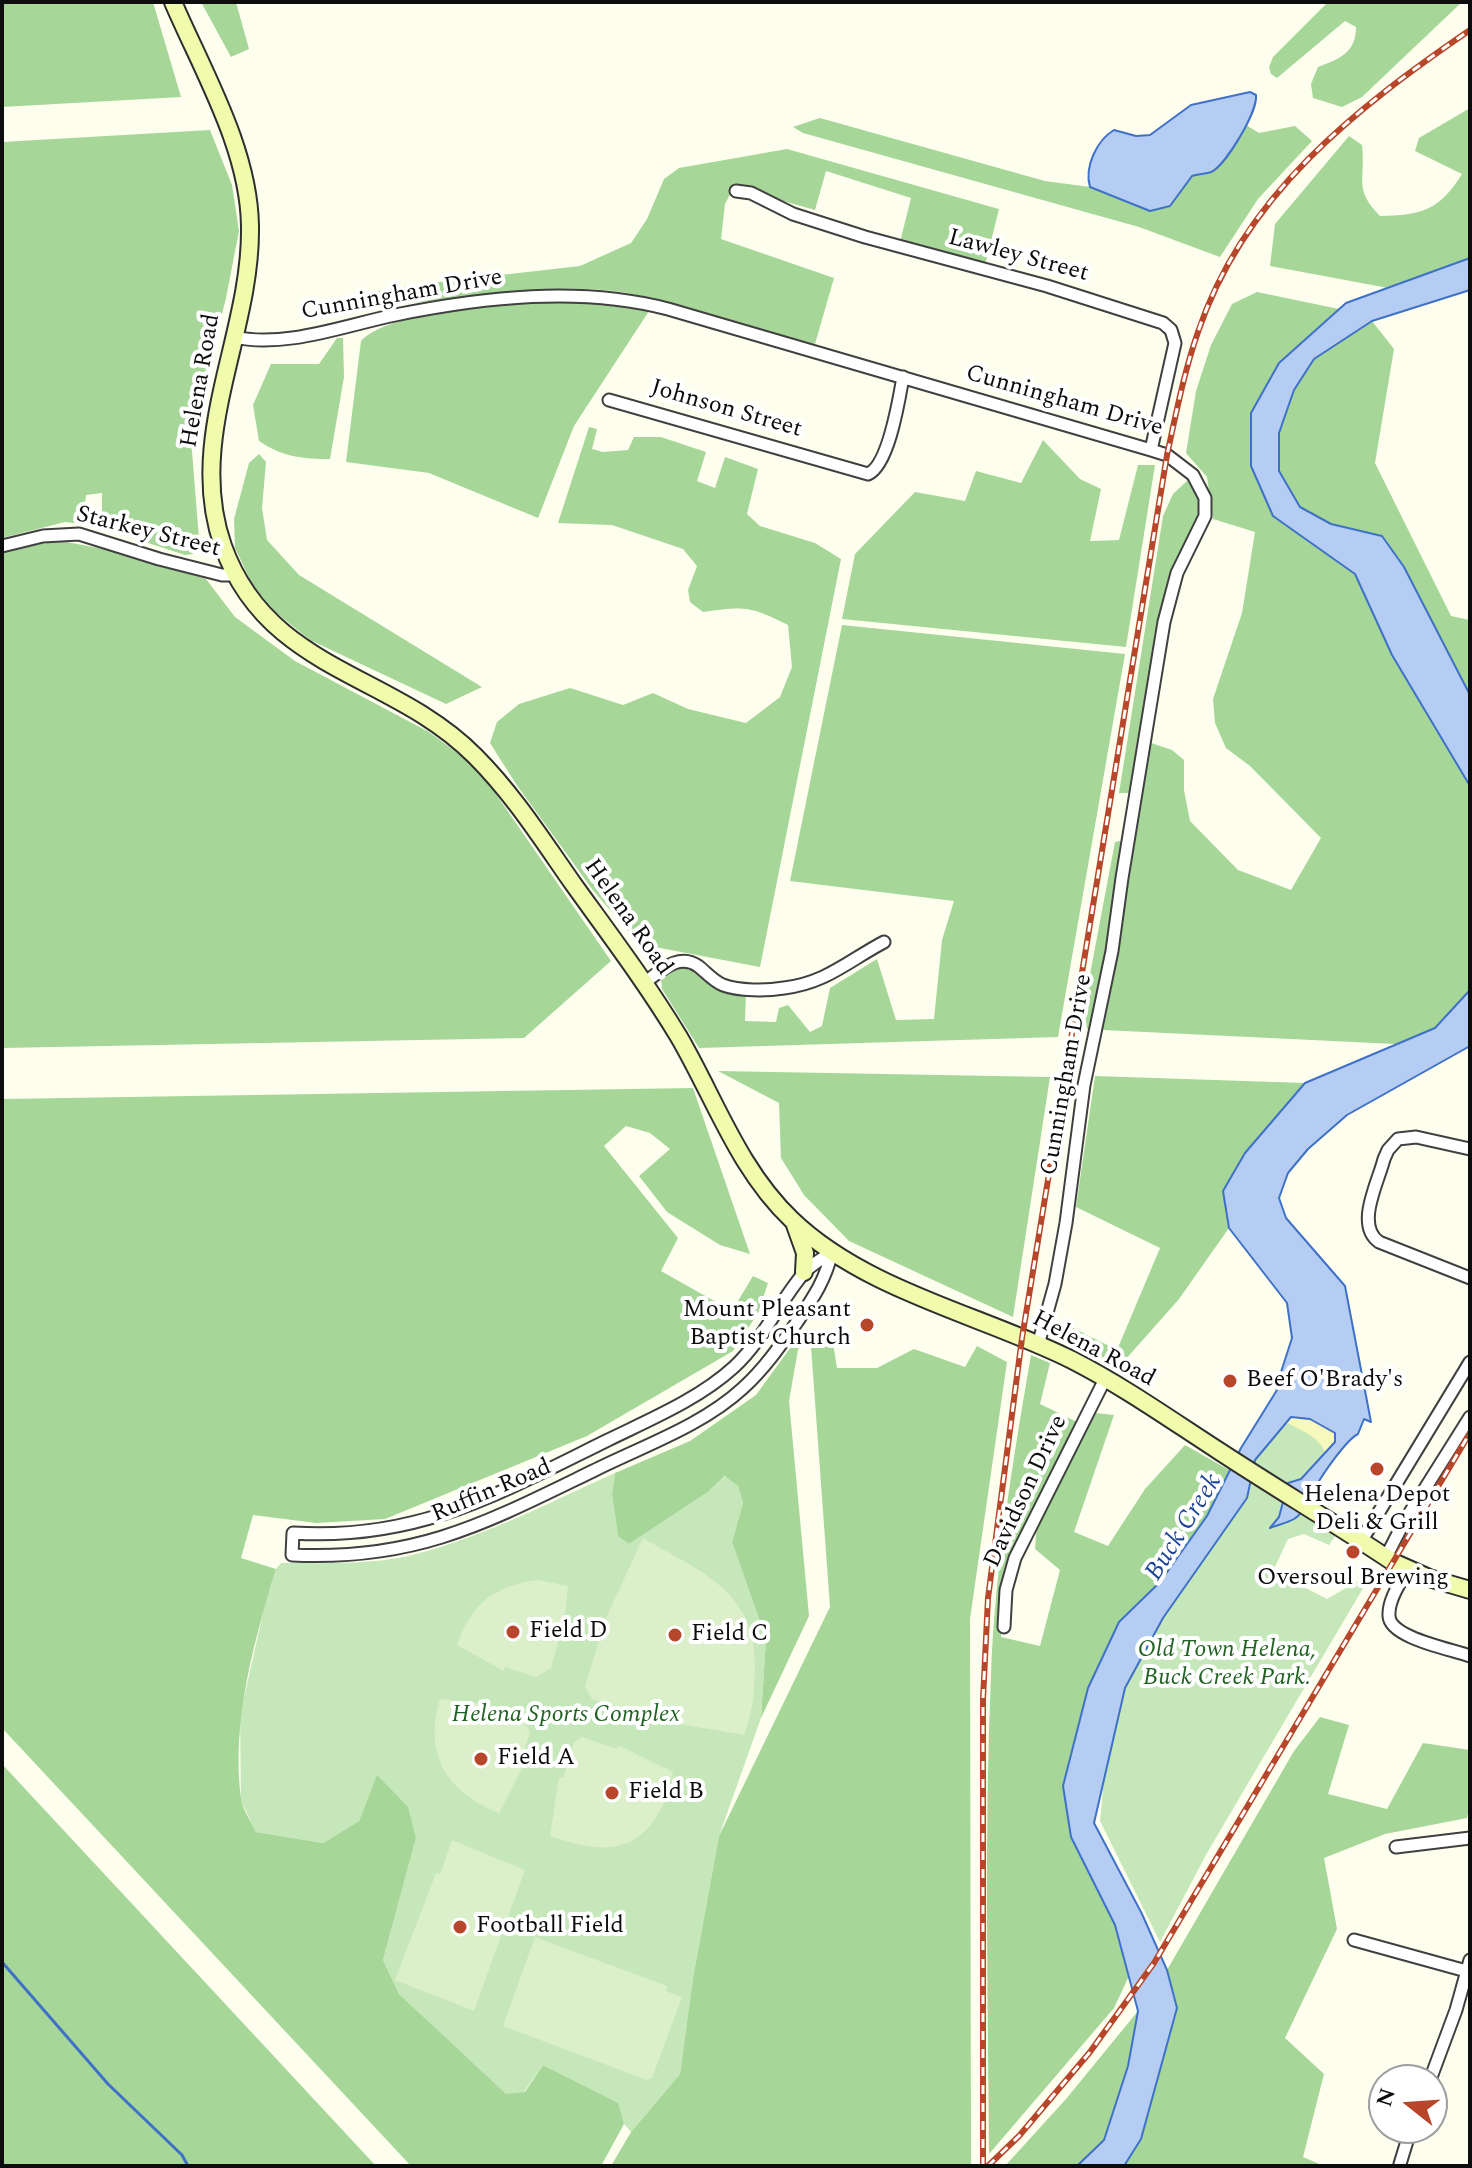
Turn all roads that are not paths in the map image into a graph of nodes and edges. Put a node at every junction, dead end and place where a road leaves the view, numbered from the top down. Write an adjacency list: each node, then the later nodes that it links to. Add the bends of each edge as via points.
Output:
1 (173, 2): 3 (main road, Helena Road, via 246,184 248,262)
2 (736, 191): 6 (street, Lawley Street, via 865,237 1163,323 1175,343)
3 (233, 337): 4 (street, Cunningham Drive, via 271,341 442,306 594,297 651,305); 8 (main road, Helena Road, via 217,410 211,475 216,520)
4 (903, 377): 5 (street, Johnson Street, via 891,431 877,469 868,474); 6 (street, Cunningham Drive)
5 (609, 400)
6 (1151, 450): 16 (street, Cunningham Drive, via 1193,475 1205,498 1205,516 1177,573 1164,622 1112,951 1084,1085 1066,1223)
7 (2, 546): 8 (street, Starkey Street, via 79,534 159,559)
8 (237, 575): 10 (main road, Helena Road, via 255,604 288,638 427,716 479,759)
9 (884, 942): 10 (street, via 831,975 785,988 731,987 685,961 668,965)
10 (644, 983): 12 (main road, Helena Road, via 696,1066 746,1163)
11 (1470, 1149): 15 (street, via 1416,1137 1392,1143 1367,1222 1379,1242)
12 (795, 1223): 13 (main road, Helena Road); 14 (main road, via 805,1253)
13 (832, 1252): 14 (street, Ruffin Road); 14 (street, Ruffin Road, via 826,1278 771,1358 741,1390 709,1413 450,1536 359,1555 292,1555 293,1533 367,1532 436,1518 490,1498 686,1401 750,1351); 16 (main road, Helena Road, via 892,1284)
14 (804, 1272)
15 (1470, 1278)
16 (1038, 1345): 18 (main road, Helena Road)
17 (1470, 1362): 20 (street)
18 (1105, 1379): 20 (main road, Helena Road); 24 (street, Davidson Drive, via 1015,1558)
19 (1470, 1417): 21 (street)
20 (1362, 1540): 21 (main road, Helena Road)
21 (1386, 1557): 22 (main road, Helena Road)
22 (1408, 1569): 23 (main road, Helena Road); 25 (street, via 1391,1603 1390,1623 1404,1635)
23 (1470, 1590)
24 (1004, 1627)
25 (1470, 1656)
26 (1470, 1838): 27 (street)
27 (1396, 1847)
28 (1354, 1940): 29 (street)
29 (1469, 1968): 30 (street)
30 (1436, 2064)
31 (1406, 2144): 32 (street)
32 (1400, 2164)

